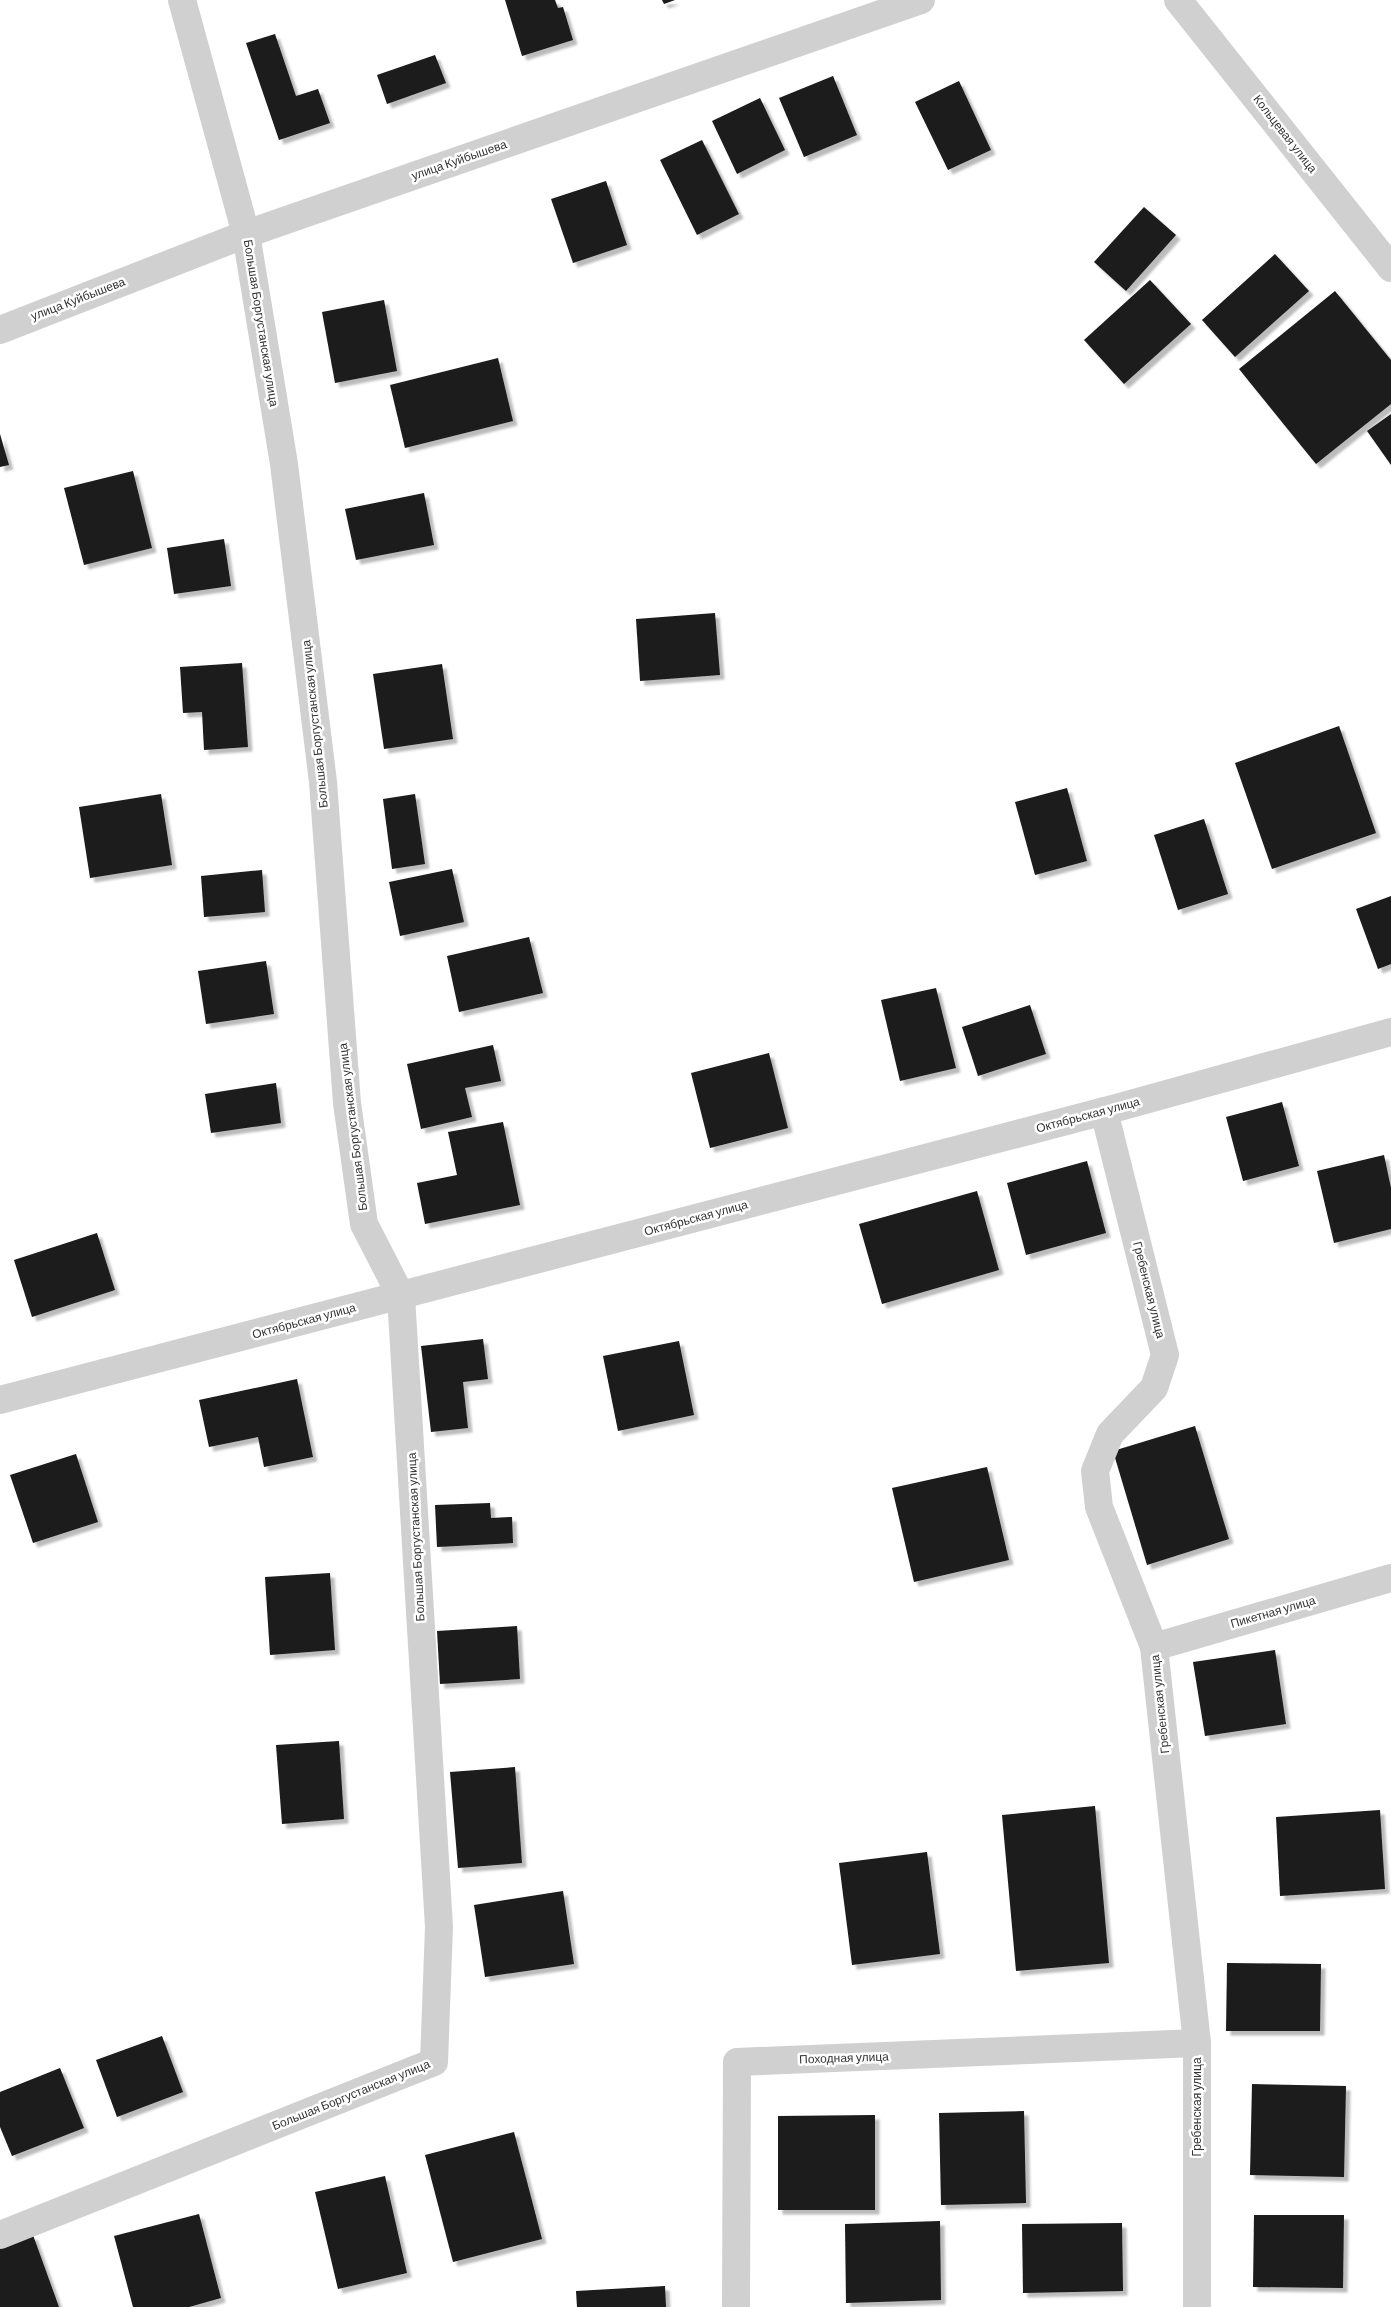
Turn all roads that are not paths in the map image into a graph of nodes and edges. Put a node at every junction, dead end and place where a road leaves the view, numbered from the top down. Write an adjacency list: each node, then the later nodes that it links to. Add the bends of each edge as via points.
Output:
1 (182, 0): 4 (street, Большая Боргустанская улица)
2 (920, 0): 4 (street, улица Куйбышева)
3 (1178, 0): 5 (street, Кольцевая улица)
4 (246, 234): 6 (street, улица Куйбышева); 9 (street, Большая Боргустанская улица, via 284,464 323,782 348,1102 364,1224)
5 (1391, 268)
6 (0, 330)
7 (1391, 1032): 8 (street, Октябрьская улица)
8 (1104, 1111): 9 (street, Октябрьская улица); 12 (street, Гребенская улица, via 1165,1355 1154,1388 1110,1434 1095,1471 1099,1507)
9 (401, 1296): 10 (street, Октябрьская улица); 14 (street, Большая Боргустанская улица, via 439,1927 434,2062)
10 (0, 1400)
11 (1391, 1578): 12 (street, Пикетная улица)
12 (1154, 1647): 13 (street, Гребенская улица)
13 (1196, 2043): 15 (street, Походная улица, via 737,2062); 16 (street, Гребенская улица)
14 (0, 2235)
15 (736, 2307)
16 (1197, 2307)

